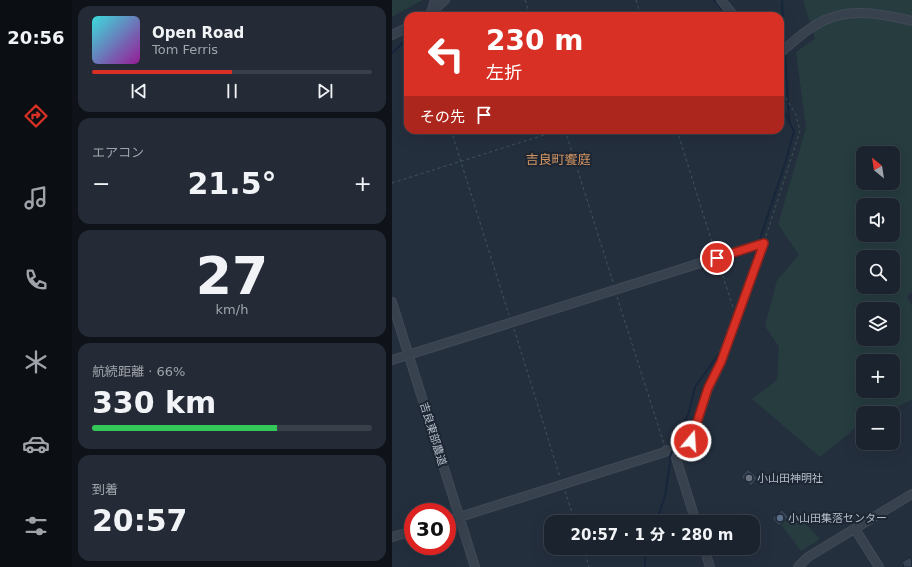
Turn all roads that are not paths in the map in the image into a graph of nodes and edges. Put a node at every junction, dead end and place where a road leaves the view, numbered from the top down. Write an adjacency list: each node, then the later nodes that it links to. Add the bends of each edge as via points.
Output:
1 (435, 0): 4 (street)
2 (445, 0): 5 (street)
3 (721, 0): 6 (street)
4 (430, 12)
5 (432, 12)
6 (731, 12)
7 (912, 21): 10 (street, via 873,12 834,17 814,26)
8 (404, 29): 9 (street)
9 (392, 35)
10 (784, 50)
11 (392, 302): 12 (street, 吉良東部農道)
12 (408, 354): 13 (street); 16 (street, via 764,243 721,362 708,388 691,441 680,448 676,458); 17 (street, 吉良東部農道)
13 (392, 360)
14 (666, 450): 17 (street)
15 (912, 494): 19 (street)
16 (694, 515)
17 (459, 518): 18 (street); 23 (street, 吉良東部農道)
18 (456, 519)
19 (855, 530): 25 (street, via 808,557); 26 (street)
20 (404, 534): 21 (street)
21 (392, 537)
22 (706, 555): 24 (street)
23 (475, 567)
24 (710, 567)
25 (798, 567)
26 (879, 567)

